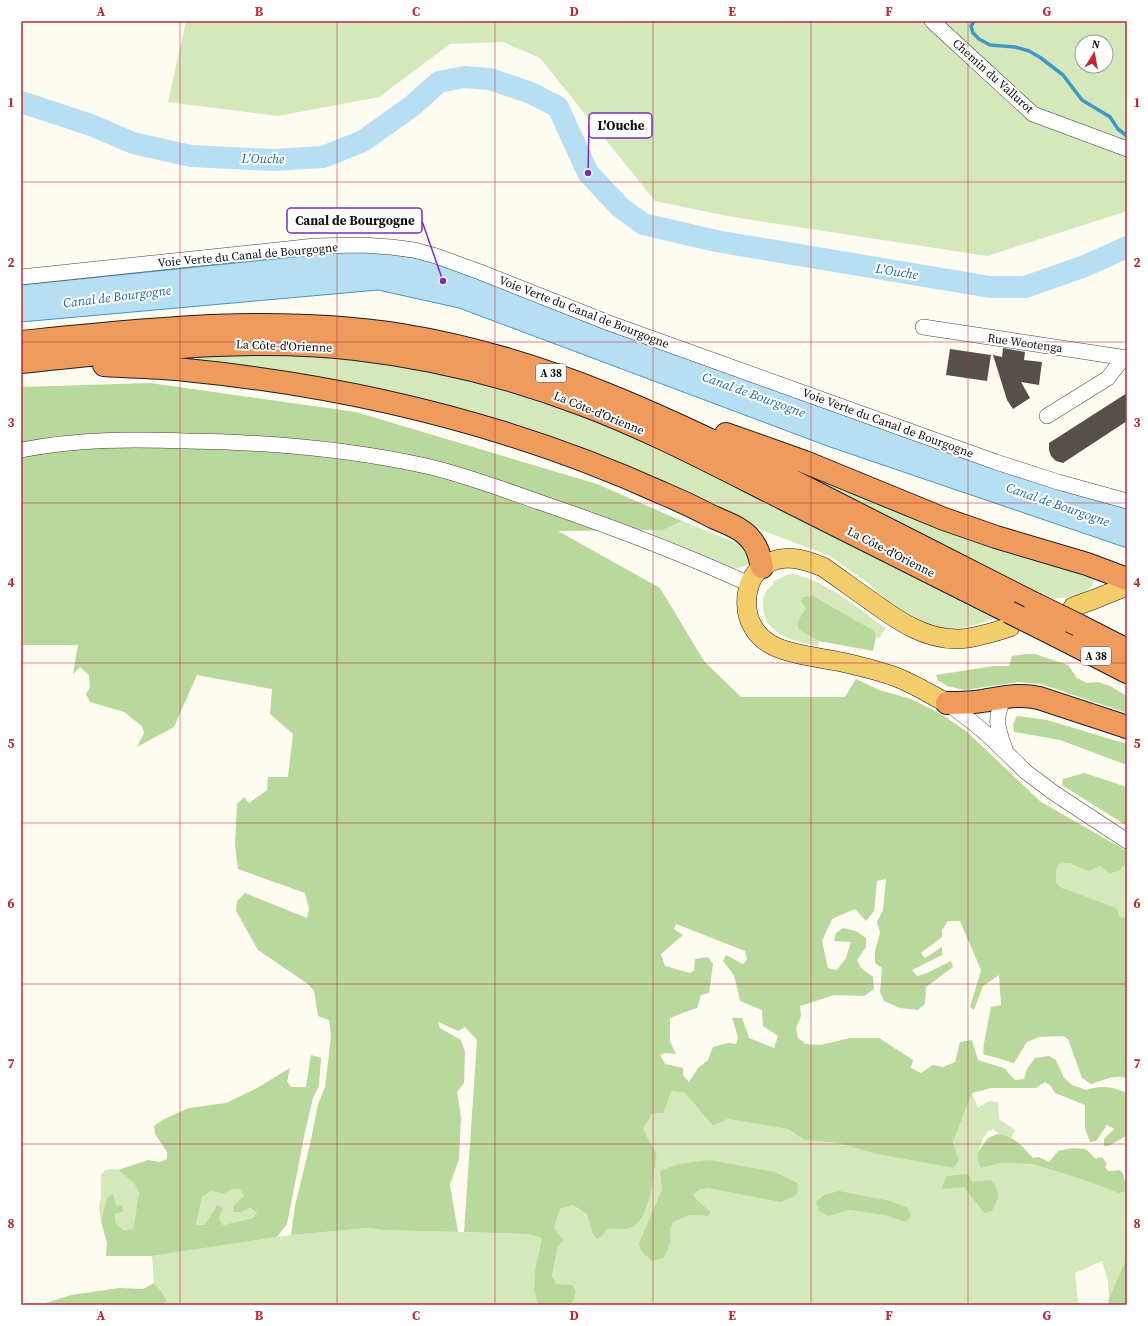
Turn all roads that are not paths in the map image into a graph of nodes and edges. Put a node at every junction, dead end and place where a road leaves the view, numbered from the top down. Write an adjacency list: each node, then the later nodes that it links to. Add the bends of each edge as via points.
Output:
1 (932, 21): 2 (street, Chemin du Vallurot, via 1034,114)
2 (1127, 149)
3 (21, 277): 12 (street, Voie Verte du Canal de Bourgogne, via 315,246 362,245 414,250 996,462)
4 (923, 328): 6 (street, Rue Weotenga)
5 (21, 342): 9 (highway, La Côte-d'Orienne / A 38, via 208,325 304,326 371,331 428,340 521,363)
6 (1126, 357): 10 (street, via 1108,378)
7 (21, 362): 18 (highway, La Côte-d'Orienne / A 38, via 209,345 257,344 354,349 449,364 541,390 631,424 696,454)
8 (21, 366): 13 (highway, via 102,365 242,376 336,392 439,414 555,450 643,484 695,508 746,534 755,546)
9 (569, 379): 14 (highway, via 805,462 944,519); 17 (highway, La Côte-d'Orienne / A 38, bridge, via 723,446 1034,604)
10 (1047, 416)
11 (21, 450): 15 (street, via 55,444 114,440 221,441 333,450 386,458 460,475 554,507 703,563)
12 (1127, 501)
13 (762, 567): 15 (main road); 18 (main road, via 786,558 812,562 823,567 898,621 914,630 938,637 975,637)
14 (1127, 579)
15 (749, 584): 22 (main road, via 747,602 750,620 753,628 771,645 878,671 913,685)
16 (1127, 586): 17 (main road, via 1095,600)
17 (1076, 616): 19 (highway, La Côte-d'Orienne / A 38)
18 (1010, 619): 20 (highway, La Côte-d'Orienne / A 38, bridge, via 1054,635)
19 (1127, 650)
20 (1127, 672)
21 (1004, 697): 22 (highway); 23 (highway, via 1025,695 1039,698); 24 (street, via 997,718)
22 (947, 703): 24 (street, via 976,725)
23 (1127, 727)
24 (1007, 754): 25 (street, via 1054,794)
25 (1127, 841)

